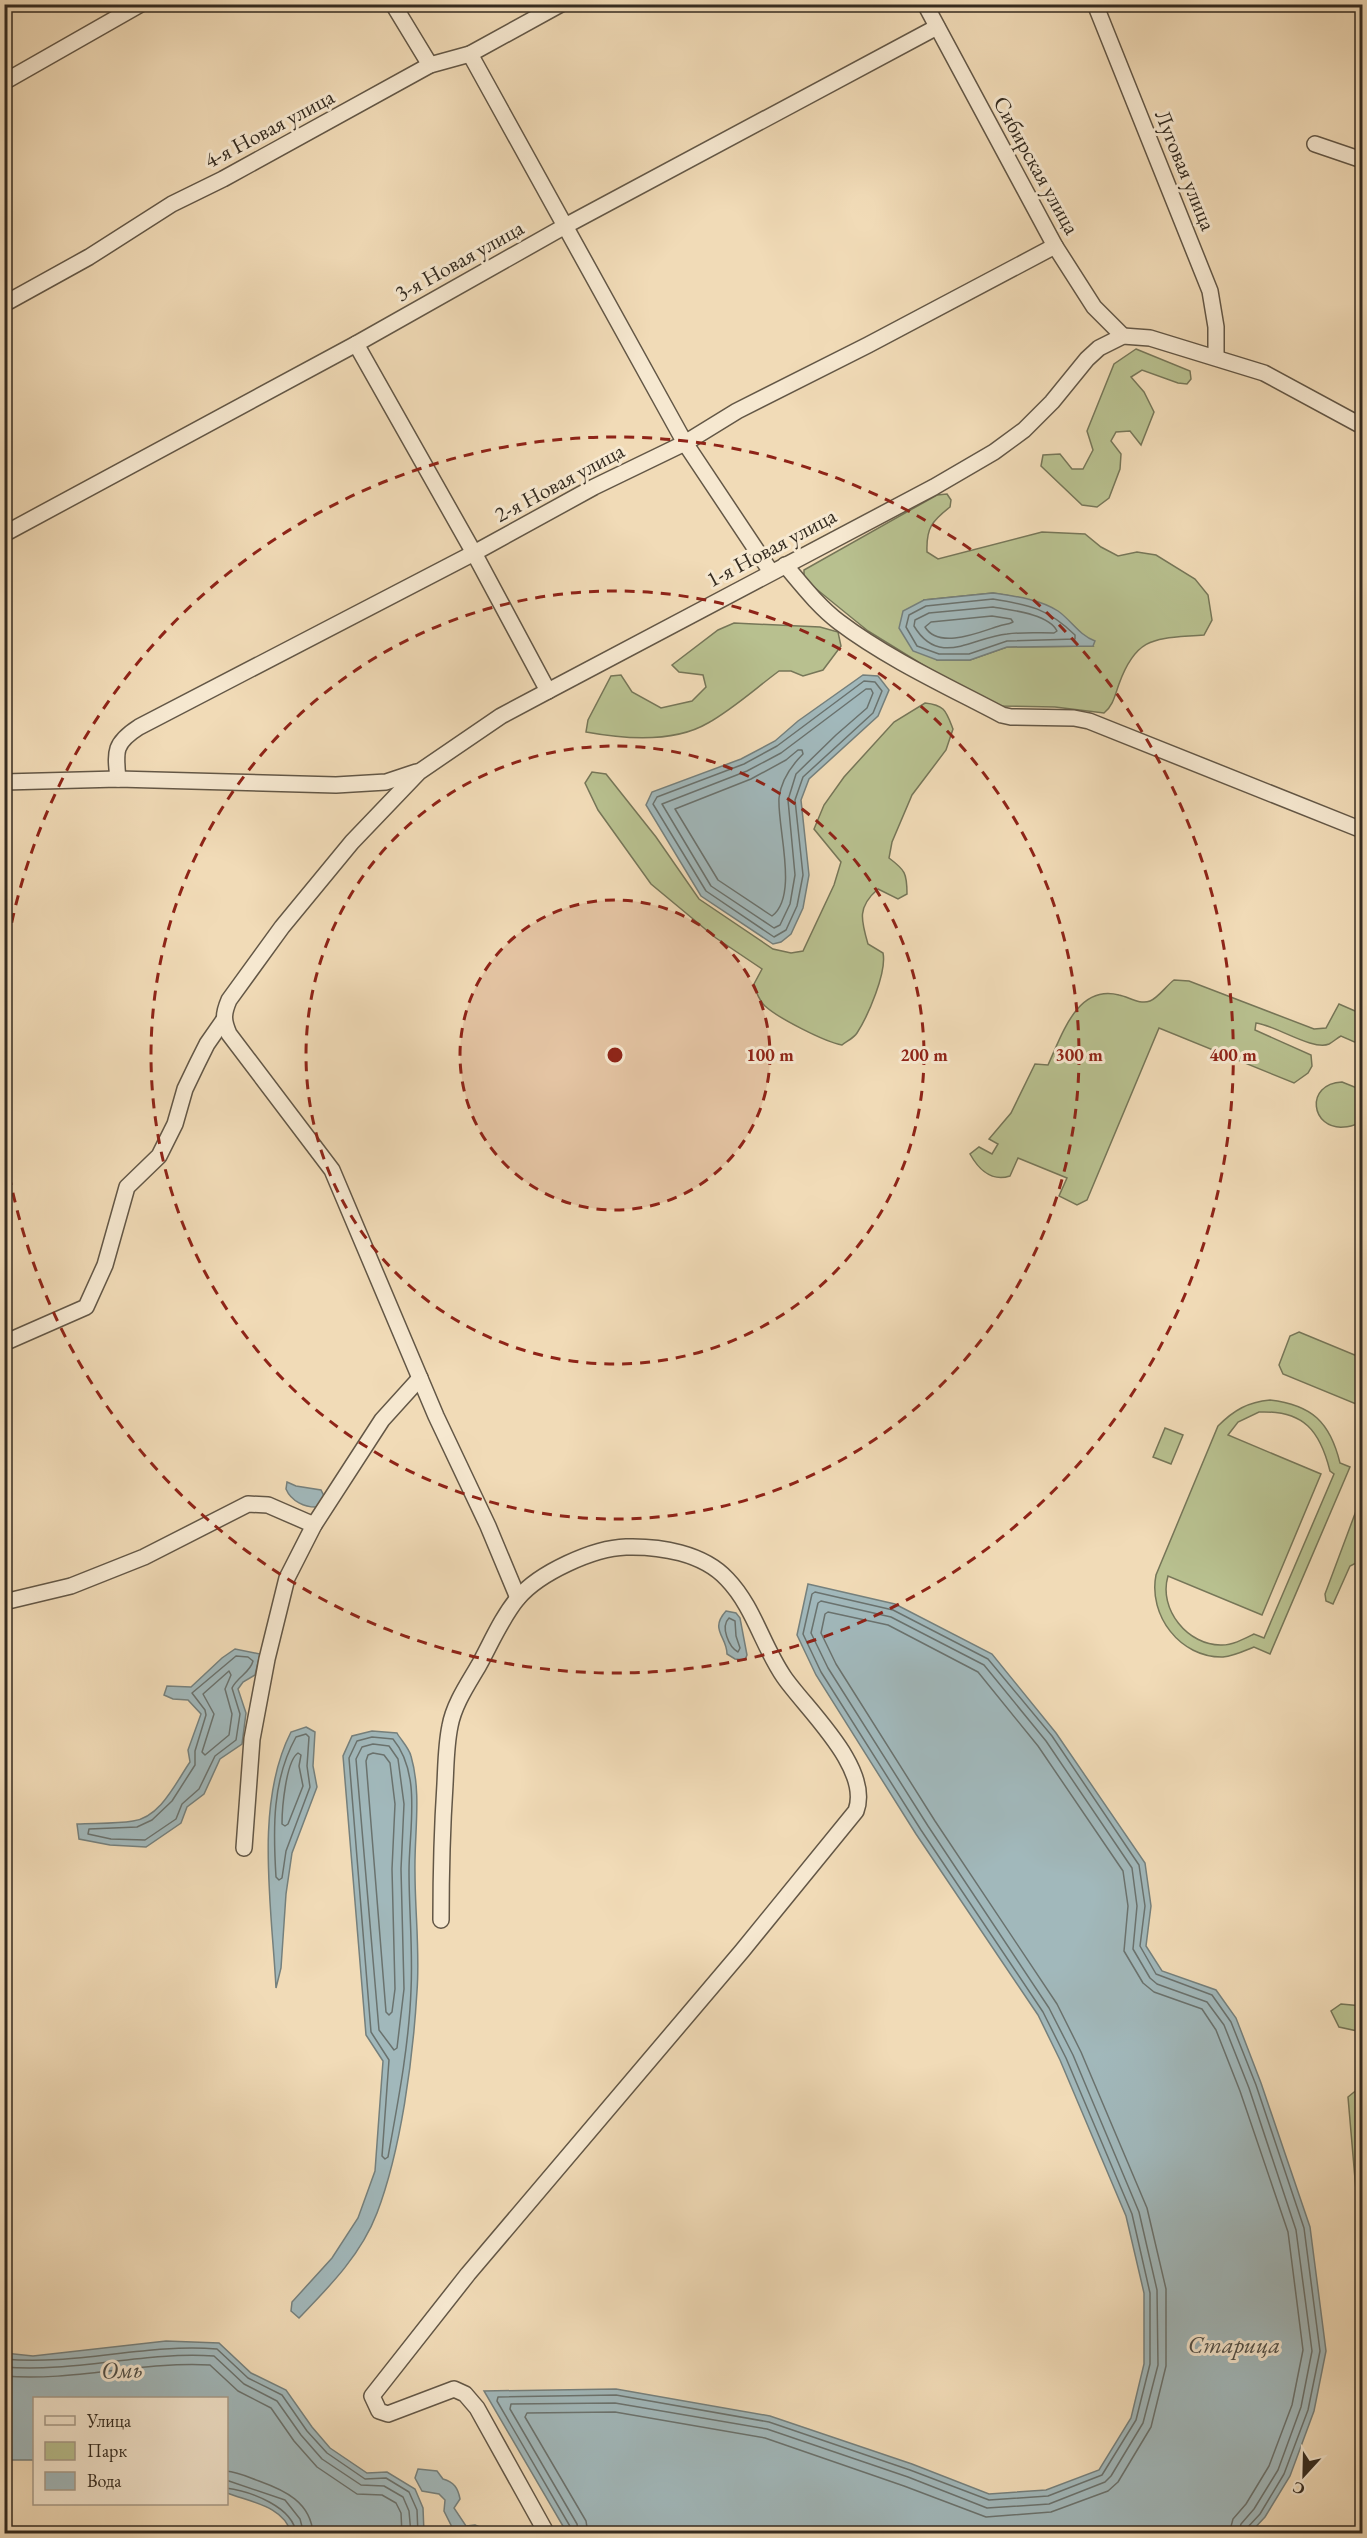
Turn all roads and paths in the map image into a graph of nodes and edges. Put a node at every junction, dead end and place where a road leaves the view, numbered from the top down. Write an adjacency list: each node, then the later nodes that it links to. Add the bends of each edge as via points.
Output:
1 (141, 4): 9 (street)
2 (393, 4): 8 (street)
3 (561, 4): 7 (street, 4-я Новая улица)
4 (925, 4): 6 (street, Сибирская улица)
5 (1095, 4): 17 (street, Луговая улица, via 1210,291)
6 (937, 27): 12 (street, 3-я Новая улица); 13 (street, Сибирская улица)
7 (470, 54): 8 (street, 4-я Новая улица); 12 (street)
8 (429, 65): 14 (street, 4-я Новая улица, via 172,204 89,257)
9 (4, 82)
10 (1315, 144): 11 (street)
11 (1362, 160)
12 (567, 225): 16 (street, 3-я Новая улица); 19 (street)
13 (1055, 246): 15 (street, Сибирская улица, via 1094,307); 19 (street, 2-я Новая улица, via 736,411)
14 (4, 304)
15 (1123, 336): 17 (street, via 1150,338); 22 (street, 1-я Новая улица, via 1099,348 1041,415 994,452)
16 (356, 344): 20 (street, 3-я Новая улица); 21 (street)
17 (1216, 357): 18 (street, via 1280,380)
18 (1362, 422)
19 (685, 443): 21 (street, 2-я Новая улица, via 594,487); 22 (street)
20 (4, 534)
21 (474, 553): 23 (street); 25 (street, 2-я Новая улица, via 125,736 116,756)
22 (778, 569): 23 (street, 1-я Новая улица); 27 (street, via 838,621 871,643 1002,715 1089,721)
23 (548, 691): 24 (street, 1-я Новая улица, via 501,716)
24 (419, 772): 25 (street, via 386,782 336,785); 28 (street, via 352,842 282,927 229,1000)
25 (118, 779): 26 (street)
26 (4, 782)
27 (1362, 830)
28 (223, 1021): 29 (street, via 185,1089 175,1124 159,1156 126,1187 105,1265 87,1308); 30 (street, via 237,1048 332,1170)
29 (4, 1343)
30 (420, 1378): 31 (street, via 382,1420); 32 (street)
31 (314, 1525): 33 (street, via 268,1505 248,1504 71,1586); 34 (street, via 287,1578 267,1659 252,1739)
32 (518, 1598): 35 (street, via 466,1687 450,1726 442,1827); 36 (street, via 574,1561 599,1551 639,1547 671,1551 712,1567 738,1592 784,1677 827,1729 851,1770 860,1800 849,1822 797,1886 468,2274 372,2396 379,2411 388,2414 454,2389 465,2394 477,2408)
33 (4, 1602)
34 (244, 1848)
35 (441, 1920)
36 (547, 2534)

